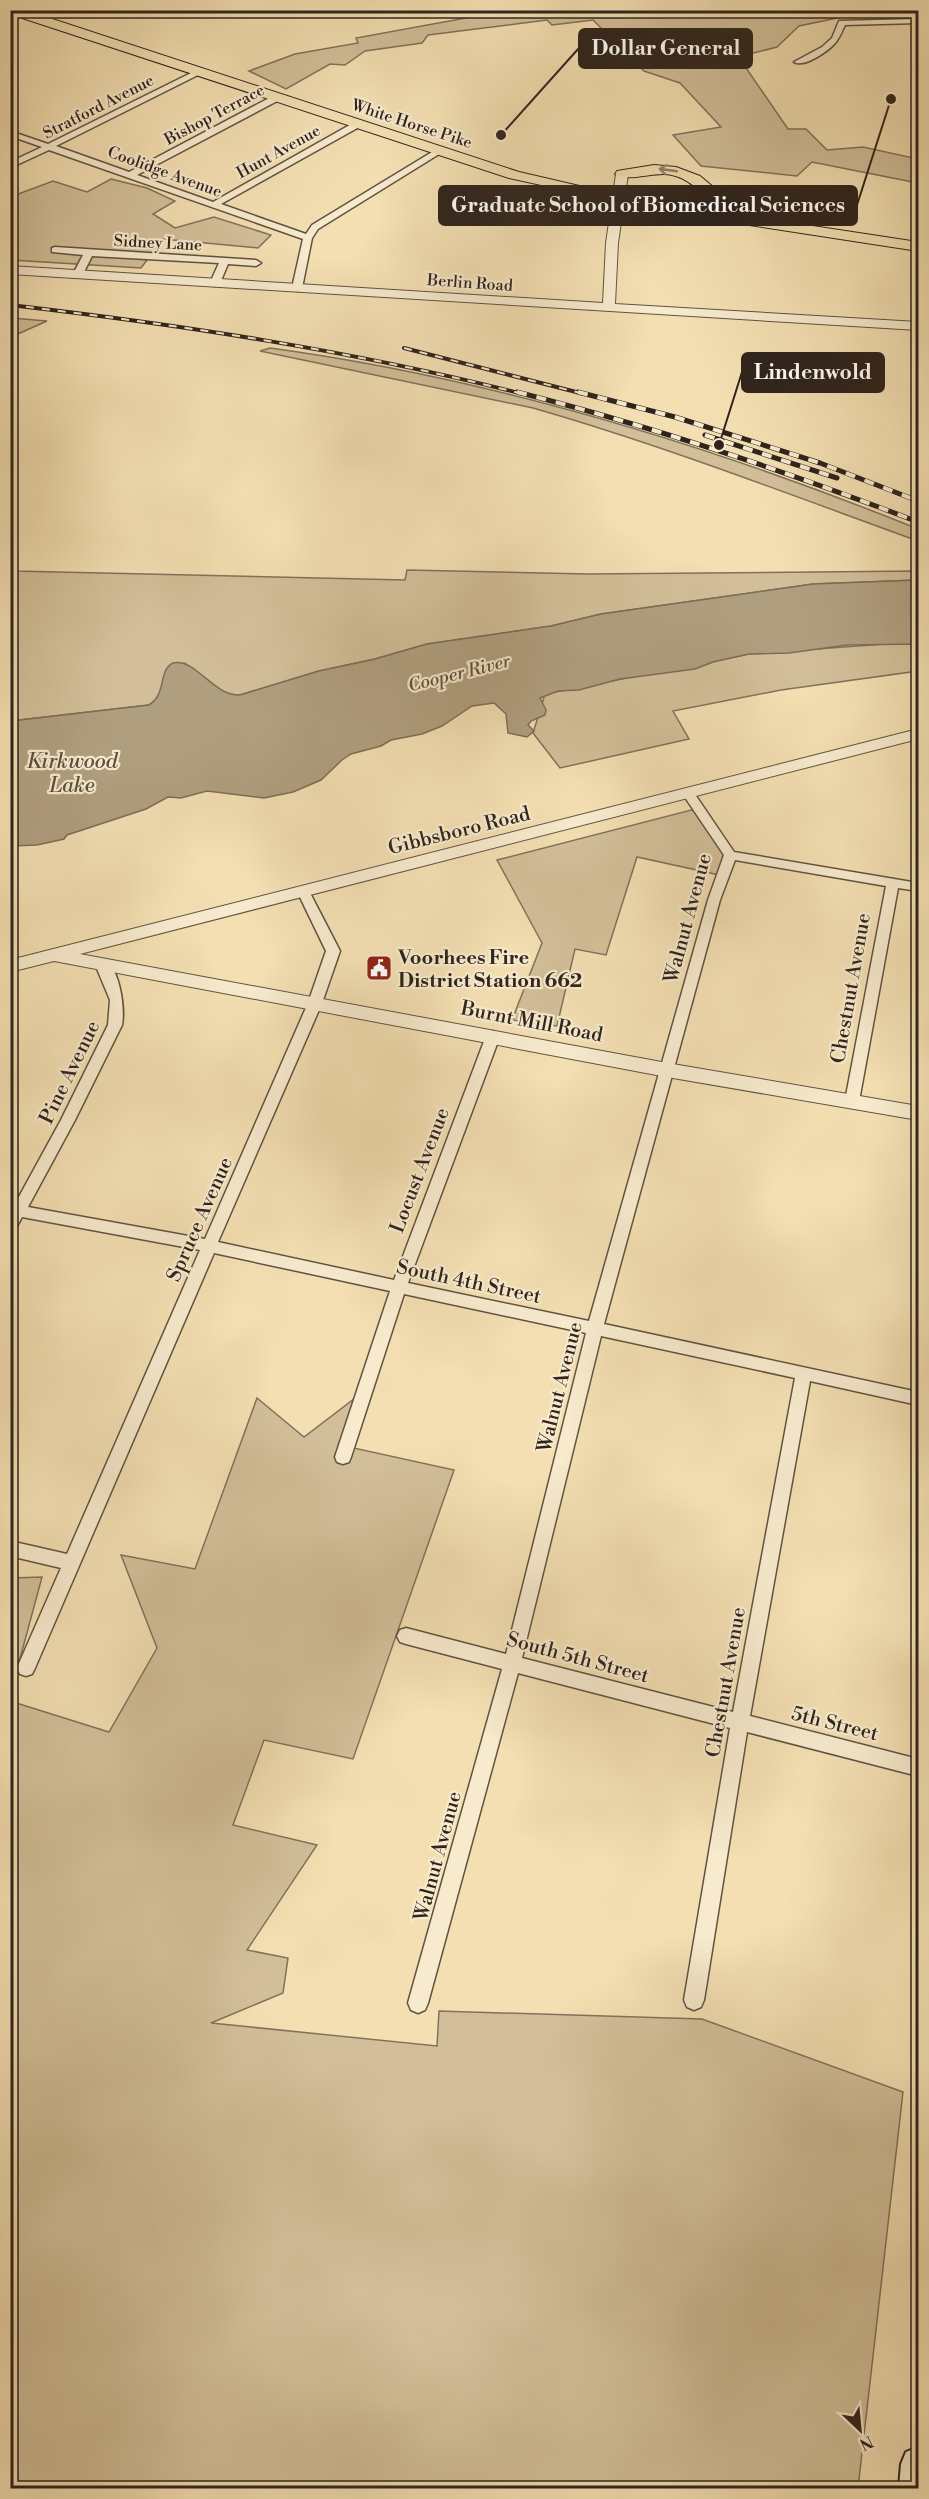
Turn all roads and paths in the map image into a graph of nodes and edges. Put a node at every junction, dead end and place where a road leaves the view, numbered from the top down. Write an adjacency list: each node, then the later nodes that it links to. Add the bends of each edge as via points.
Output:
1 (11, 10): 3 (highway, White Horse Pike)
2 (60, 10): 3 (street)
3 (43, 21): 6 (highway, White Horse Pike)
4 (918, 21): 5 (street, via 847,22 825,49)
5 (798, 62)
6 (199, 71): 7 (highway, White Horse Pike); 10 (street, Stratford Avenue)
7 (278, 97): 8 (highway, White Horse Pike); 13 (street, Bishop Terrace)
8 (358, 124): 11 (highway, White Horse Pike); 16 (street, Hunt Avenue)
9 (10, 133): 10 (street, Coolidge Avenue)
10 (50, 147): 12 (street, Stratford Avenue); 13 (street, Coolidge Avenue)
11 (440, 151): 15 (highway, White Horse Pike, via 520,177); 18 (street, via 315,227)
12 (10, 166)
13 (132, 174): 16 (street, Coolidge Avenue)
14 (622, 174): 15 (street); 17 (highway, one-way to 14, via 726,209 704,185 681,172 654,169)
15 (617, 199): 17 (highway, White Horse Pike); 28 (street)
16 (213, 205): 18 (street, Coolidge Avenue)
17 (752, 220): 19 (highway, White Horse Pike)
18 (308, 237): 27 (street)
19 (918, 247)
20 (55, 250): 21 (street, Sidney Lane)
21 (89, 253): 22 (street, Sidney Lane); 25 (street, Sidney Lane)
22 (225, 261): 23 (street, Sidney Lane); 26 (street, Sidney Lane)
23 (256, 262)
24 (13, 269): 25 (street, Berlin Road)
25 (78, 274): 26 (street, Berlin Road)
26 (215, 283): 27 (street, Berlin Road)
27 (297, 288): 28 (street, Berlin Road)
28 (609, 308): 29 (street, Berlin Road)
29 (918, 326)
30 (918, 734): 31 (street, Gibbsboro Road)
31 (688, 793): 32 (street, Walnut Avenue); 35 (street, Gibbsboro Road)
32 (730, 855): 33 (street); 41 (street, Walnut Avenue)
33 (892, 882): 34 (street); 42 (street, Chestnut Avenue)
34 (918, 887)
35 (303, 891): 36 (street, Gibbsboro Road); 39 (street, Spruce Avenue, via 333,951)
36 (53, 955): 37 (street, Burnt Mill Road); 38 (street, Gibbsboro Road)
37 (102, 964): 39 (street, Burnt Mill Road); 44 (street, Pine Avenue, via 116,993 115,1024 68,1120)
38 (10, 966)
39 (315, 1003): 40 (street, Burnt Mill Road); 46 (street, Spruce Avenue)
40 (493, 1036): 41 (street, Burnt Mill Road); 47 (street, Locust Avenue)
41 (667, 1070): 42 (street, Burnt Mill Road); 48 (street, Walnut Avenue)
42 (852, 1101): 43 (street, Burnt Mill Road)
43 (918, 1113)
44 (14, 1210): 45 (street, Pine Avenue); 46 (street, South 4th Street)
45 (10, 1226)
46 (210, 1246): 47 (street, South 4th Street); 53 (street, Spruce Avenue)
47 (399, 1287): 48 (street, South 4th Street); 51 (street, Locust Avenue)
48 (595, 1329): 49 (street, South 4th Street); 55 (street, Walnut Avenue)
49 (804, 1373): 50 (street, South 4th Street); 57 (street, Chestnut Avenue)
50 (918, 1398)
51 (343, 1457)
52 (10, 1548): 53 (street)
53 (72, 1563): 56 (street, Spruce Avenue)
54 (406, 1636): 55 (street, South 5th Street)
55 (512, 1663): 57 (street, South 5th Street); 60 (street, Walnut Avenue)
56 (26, 1668)
57 (740, 1722): 58 (street, 5th Street); 59 (street, Chestnut Avenue)
58 (918, 1768)
59 (694, 2000)
60 (418, 2003)
61 (918, 2464): 62 (main road)
62 (916, 2488)

